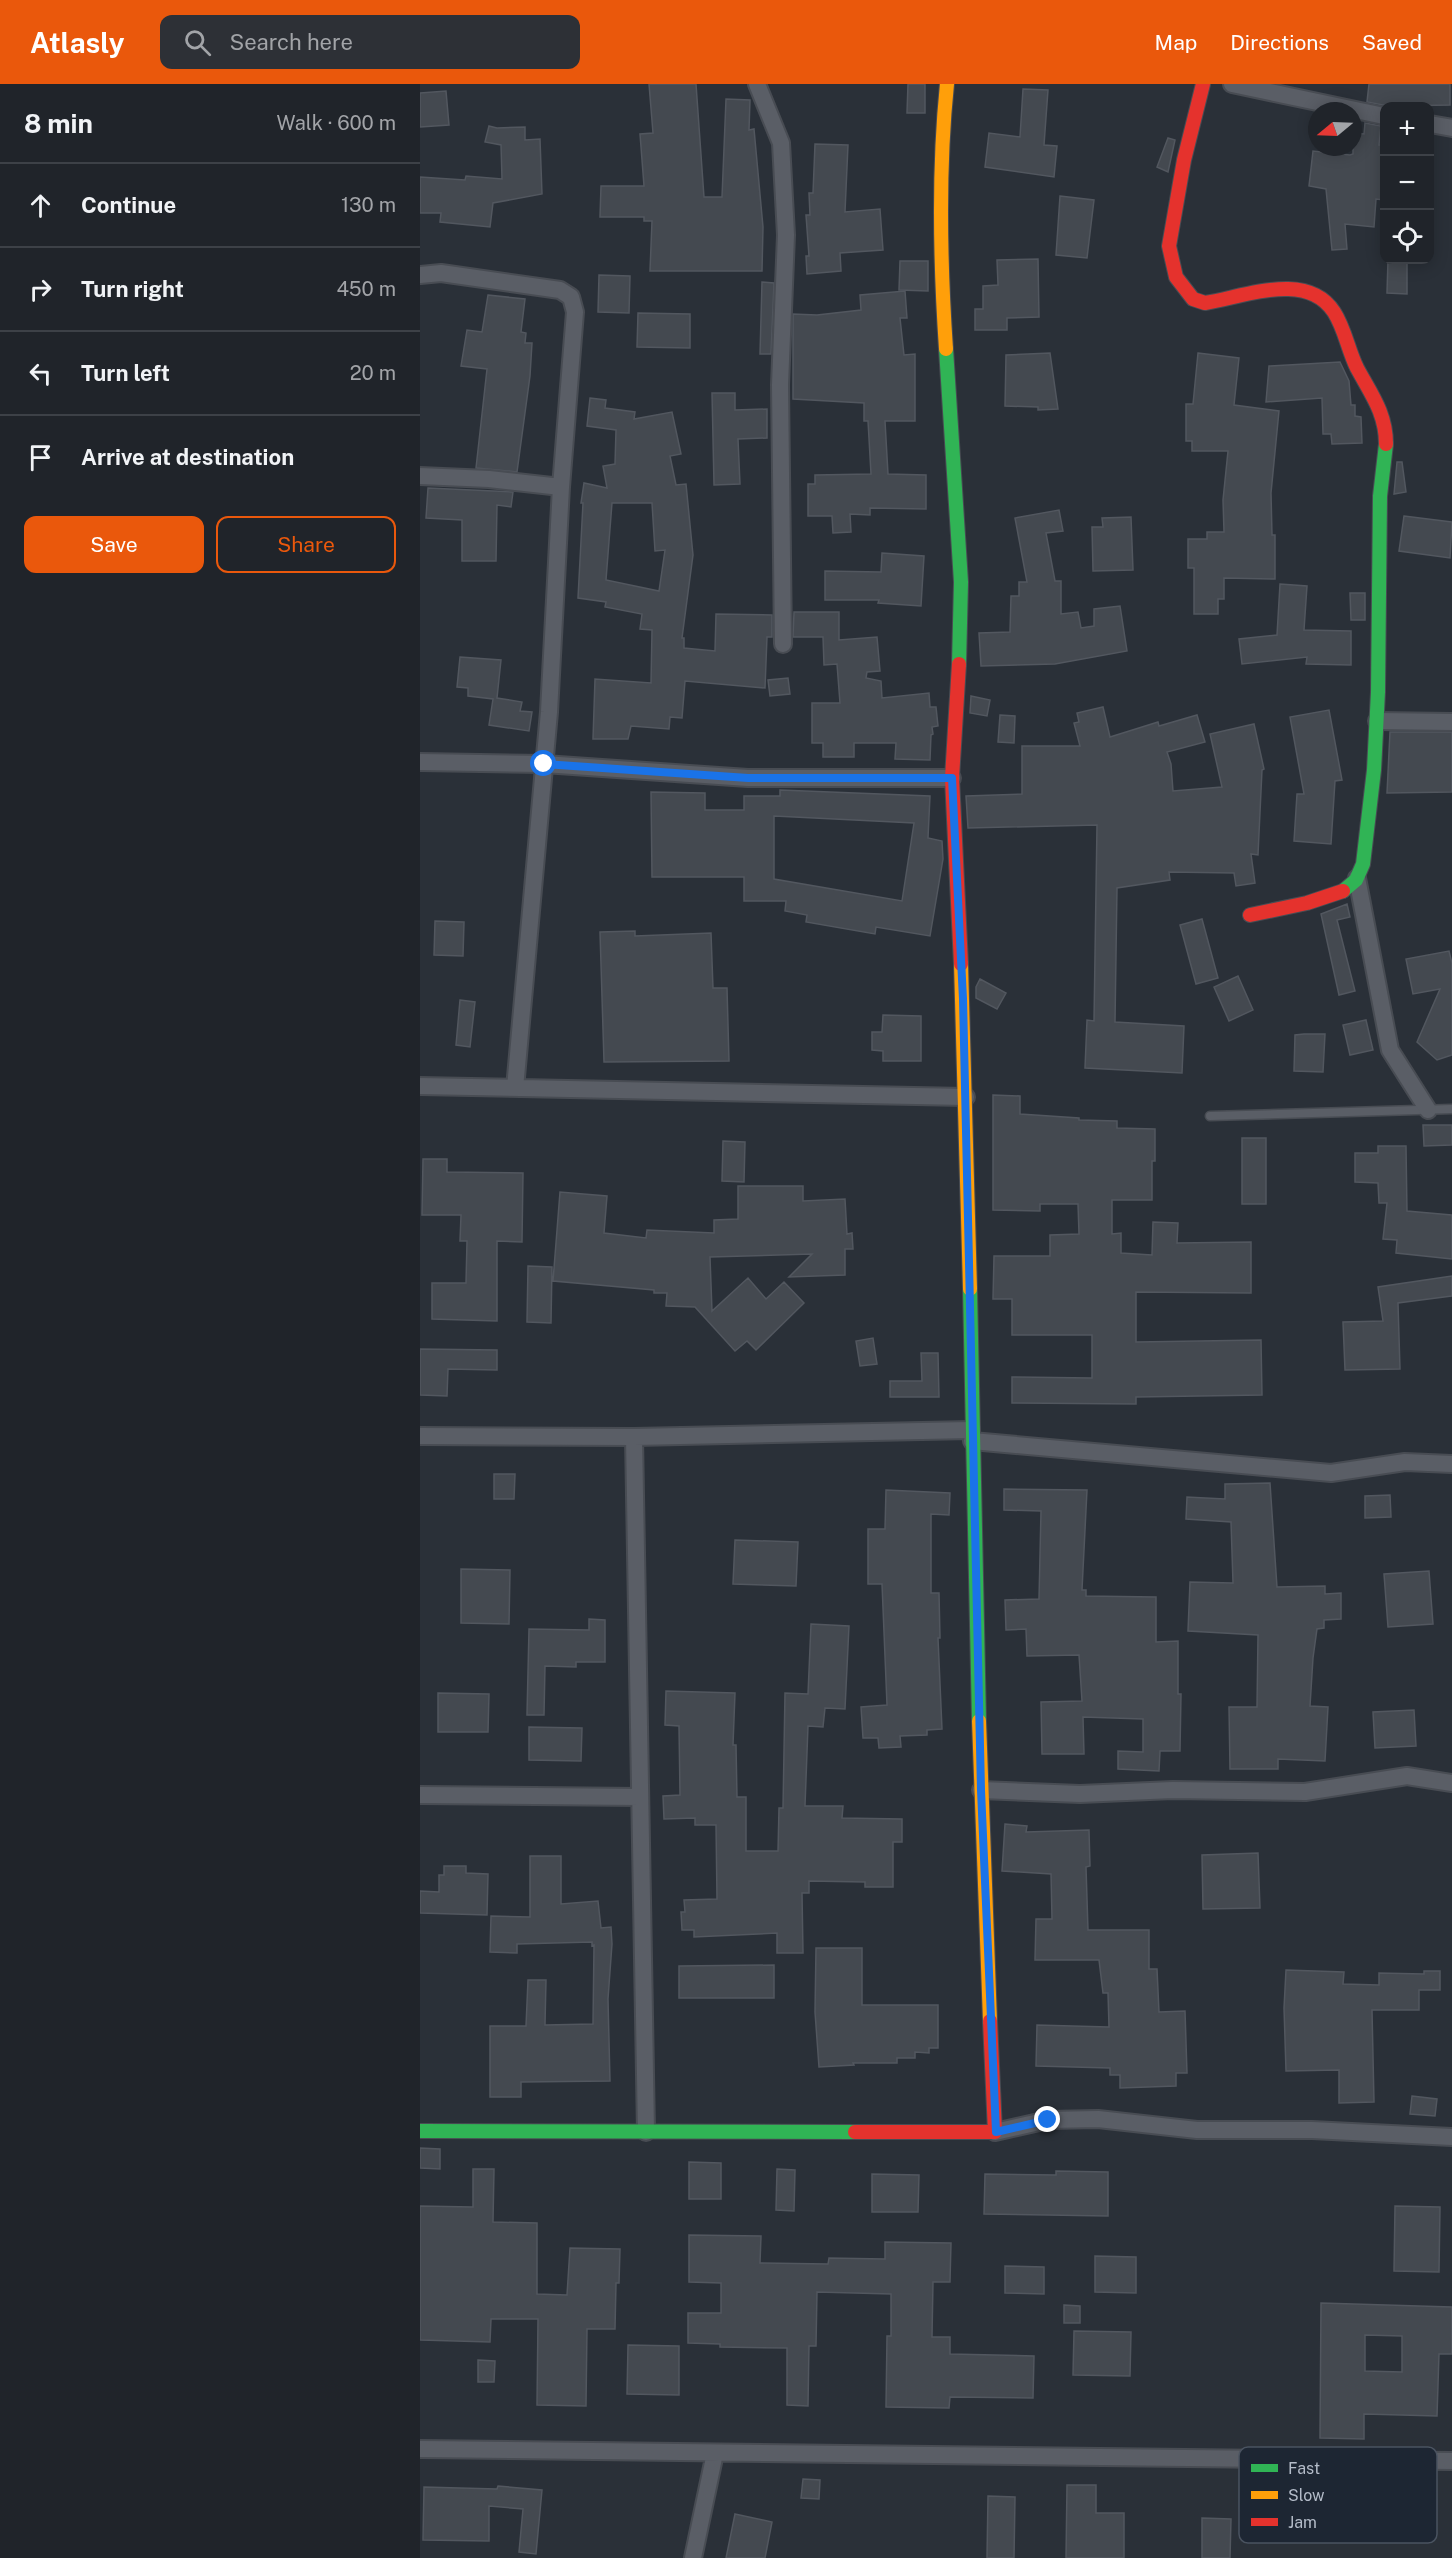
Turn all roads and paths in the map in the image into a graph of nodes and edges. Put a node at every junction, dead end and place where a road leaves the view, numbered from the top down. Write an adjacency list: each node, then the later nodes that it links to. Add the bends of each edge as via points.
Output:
1 (757, 84): 11 (street, via 781,143 786,235 780,385)
2 (948, 84): 16 (street, via 942,130 942,288 961,582)
3 (1203, 84): 12 (street, via 1169,246 1176,277 1193,299 1205,303 1296,289 1323,298 1336,314 1384,423)
4 (1232, 84): 5 (street)
5 (1380, 115)
6 (1434, 125): 7 (street)
7 (1452, 128)
8 (420, 275): 10 (street, via 441,273 560,290 571,297 575,312)
9 (420, 476): 10 (street)
10 (561, 487): 15 (street)
11 (783, 644)
12 (1377, 721): 13 (street); 17 (street, via 1364,860)
13 (1452, 722)
14 (420, 762): 15 (street)
15 (544, 764): 16 (street, via 748,778); 20 (street)
16 (952, 778): 21 (street)
17 (1357, 878): 18 (street, via 1340,892); 23 (street, via 1390,1050)
18 (1250, 915)
19 (420, 1086): 20 (street)
20 (515, 1088): 21 (street)
21 (966, 1097): 26 (street)
22 (1452, 1109): 23 (lane)
23 (1428, 1110): 24 (lane)
24 (1210, 1116)
25 (420, 1436): 27 (street)
26 (972, 1436): 27 (street); 28 (street, via 1332,1473 1405,1462); 30 (street)
27 (634, 1437): 32 (street)
28 (1452, 1464)
29 (1452, 1783): 30 (street, via 1407,1776 1305,1792 1173,1790 1080,1794)
30 (981, 1790): 35 (street)
31 (420, 1795): 32 (street)
32 (639, 1797): 34 (street)
33 (420, 2131): 34 (street)
34 (646, 2132): 35 (street)
35 (996, 2132): 36 (street, via 1048,2120 1098,2119 1197,2130 1312,2130)
36 (1452, 2137)
37 (420, 2449): 38 (street)
38 (715, 2453): 39 (street); 42 (street)
39 (1239, 2459)
40 (1437, 2461): 41 (street)
41 (1452, 2461)
42 (693, 2558)

